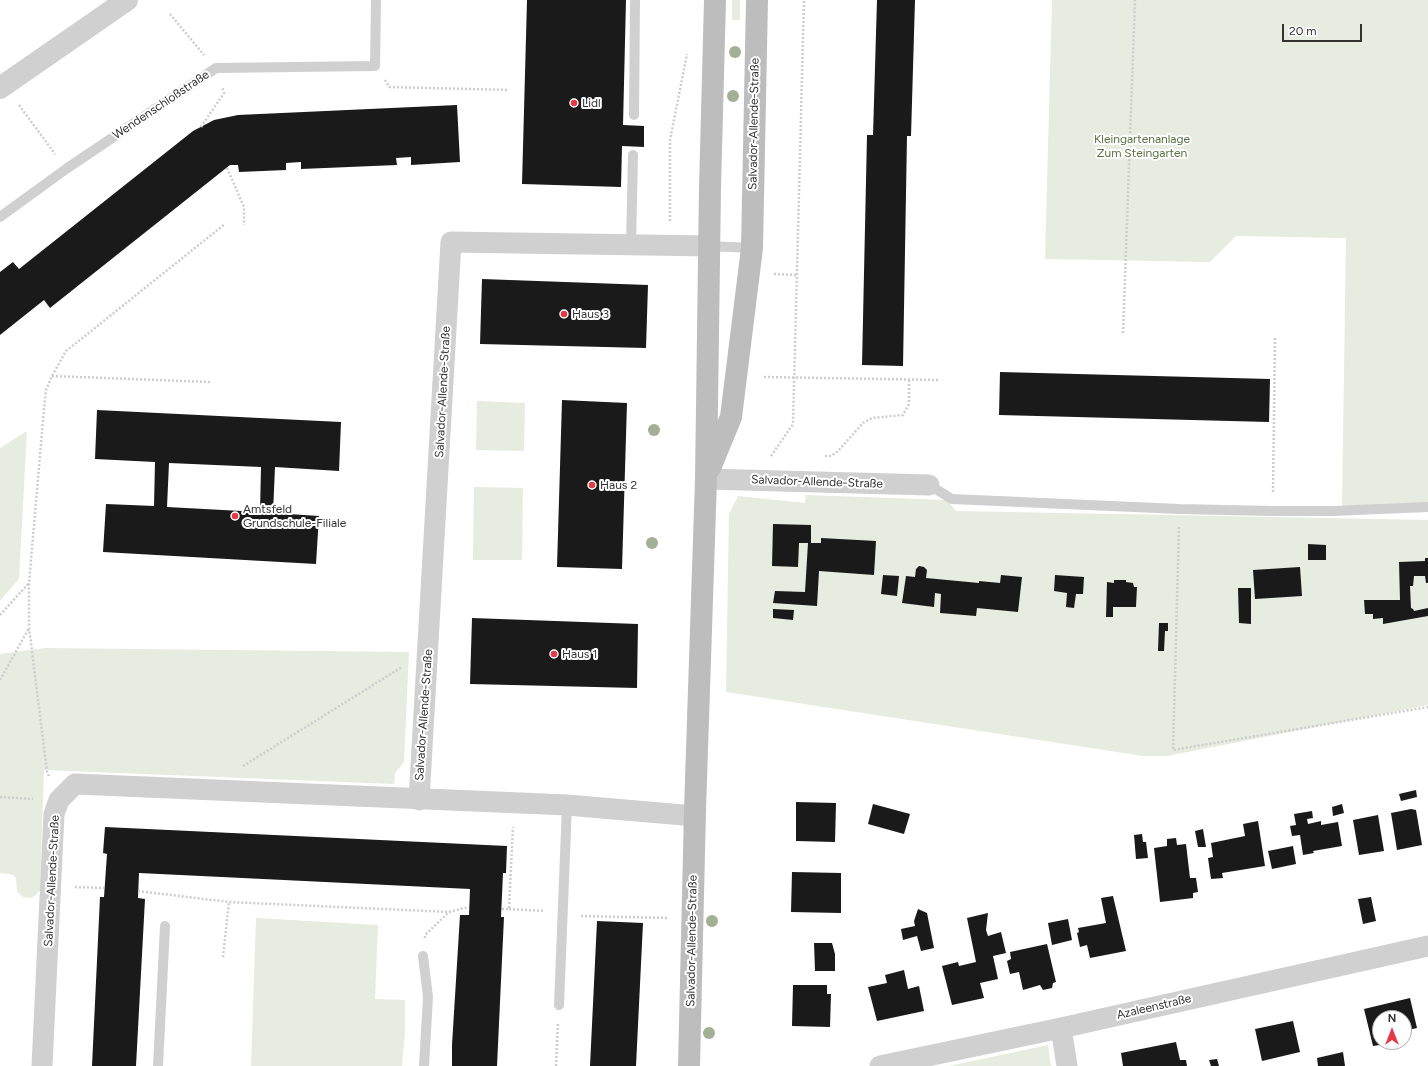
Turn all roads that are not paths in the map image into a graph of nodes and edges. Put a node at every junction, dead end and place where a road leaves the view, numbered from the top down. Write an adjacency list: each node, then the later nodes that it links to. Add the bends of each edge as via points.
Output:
1 (127, 0): 6 (street)
2 (376, 0): 9 (lane, Wendenschloßstraße, via 375,66 216,68 66,169)
3 (635, 0): 7 (lane)
4 (715, 0): 11 (main road, Salvador-Allende-Straße)
5 (757, 0): 12 (main road, Salvador-Allende-Straße)
6 (2, 86)
7 (634, 115)
8 (633, 155): 10 (lane)
9 (0, 217)
10 (631, 245): 11 (street, Salvador-Allende-Straße); 16 (street, Salvador-Allende-Straße, via 451,242)
11 (709, 246): 12 (lane, Salvador-Allende-Straße); 13 (main road, Salvador-Allende-Straße)
12 (752, 248): 13 (main road, Salvador-Allende-Straße, via 731,417)
13 (706, 478): 14 (street, Salvador-Allende-Straße); 18 (main road, Salvador-Allende-Straße)
14 (928, 485): 15 (lane, via 952,499 1179,509 1333,511)
15 (1428, 507)
16 (419, 800): 17 (street, Salvador-Allende-Straße); 24 (street, Salvador-Allende-Straße, via 75,784 59,800 54,814)
17 (567, 805): 18 (street, Salvador-Allende-Straße); 22 (lane)
18 (695, 816): 27 (main road, Salvador-Allende-Straße)
19 (165, 926): 25 (lane)
20 (1428, 946): 23 (street, Azaleenstraße)
21 (423, 956): 26 (lane, via 428,997)
22 (559, 1005)
23 (1061, 1028): 28 (street, Azaleenstraße); 29 (street)
24 (42, 1066)
25 (158, 1066)
26 (424, 1066)
27 (688, 1066)
28 (880, 1066)
29 (1067, 1066)

